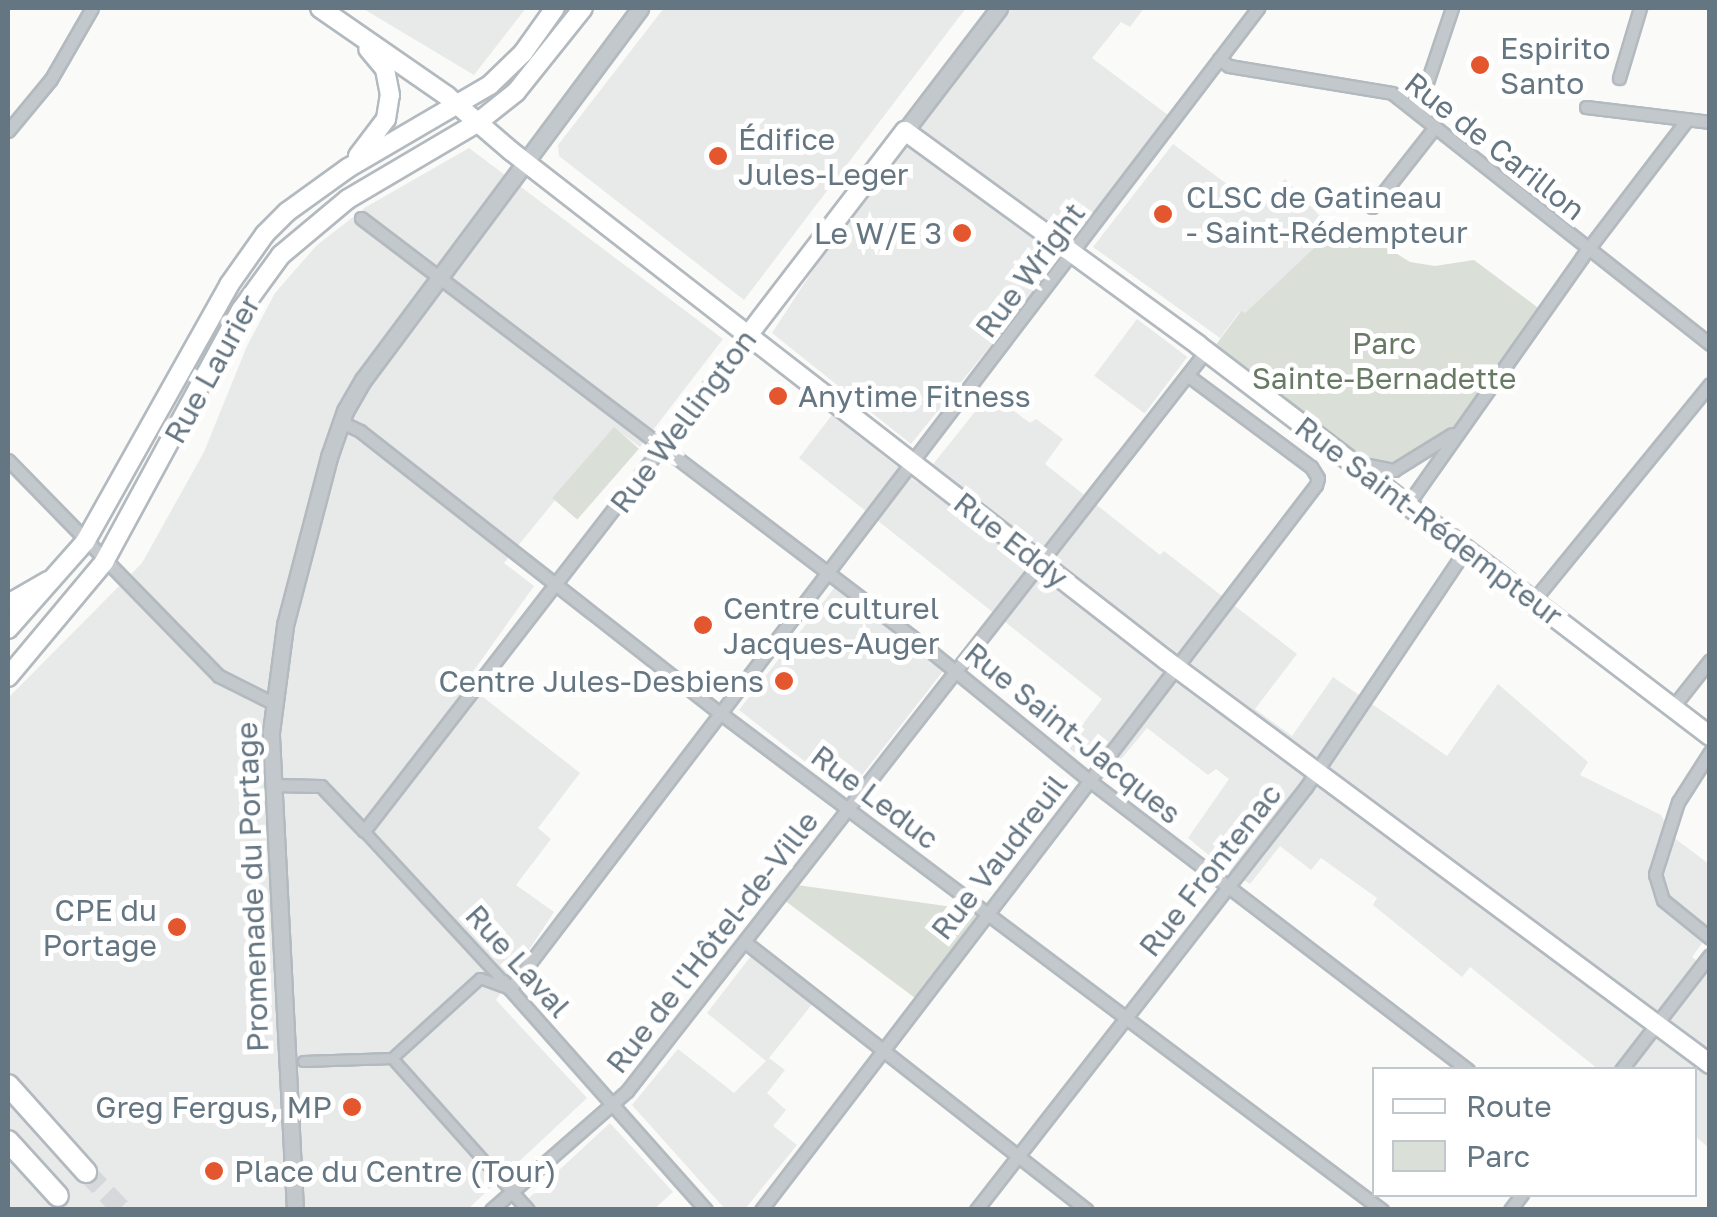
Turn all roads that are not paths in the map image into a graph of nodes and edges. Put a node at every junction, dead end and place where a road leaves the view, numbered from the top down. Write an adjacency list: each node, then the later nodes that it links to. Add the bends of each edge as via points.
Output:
1 (91, 8): 20 (street, via 51,79)
2 (320, 8): 10 (main road, Rue Eddy)
3 (556, 8): 13 (main road, Rue Laurier, via 506,71)
4 (583, 8): 17 (main road, Rue Laurier, via 528,81)
5 (640, 8): 22 (street, Promenade du Portage)
6 (999, 8): 21 (street, Rue Wellington)
7 (1258, 8): 11 (street, Rue Wright)
8 (1452, 8): 15 (street)
9 (1640, 8): 12 (street)
10 (351, 30): 13 (main road, Rue Eddy); 23 (main road, via 385,69 390,95 386,119)
11 (1219, 59): 15 (street, Rue de Carillon, via 1229,66 1384,89); 27 (street, Rue Wright)
12 (1619, 78)
13 (460, 106): 17 (main road, Rue Eddy); 23 (main road, Rue Laurier)
14 (1586, 108): 16 (street)
15 (1416, 112): 19 (street, Rue de Carillon)
16 (1686, 121): 18 (street); 26 (street)
17 (477, 122): 22 (main road, Rue Eddy); 43 (main road, Rue Laurier, via 348,199 281,255 241,310)
18 (1710, 122)
19 (1435, 127): 24 (street); 26 (street, Rue de Carillon)
20 (8, 131)
21 (904, 131): 27 (main road, Rue Saint-Rédempteur); 29 (main road, Rue Wellington)
22 (526, 162): 28 (street, Promenade du Portage); 29 (main road, Rue Eddy)
23 (348, 168): 41 (main road, Rue Laurier, via 287,212 246,259)
24 (1372, 207)
25 (362, 218): 28 (street, Rue Saint-Jacques)
26 (1587, 250): 30 (street, Rue de Carillon); 35 (street)
27 (1073, 255): 31 (main road, Rue Saint-Rédempteur); 39 (street, Rue Wright)
28 (441, 279): 34 (street, Promenade du Portage, via 363,380); 36 (street, Rue Saint-Jacques)
29 (749, 334): 36 (street, Rue Wellington); 39 (main road, Rue Eddy)
30 (1710, 344)
31 (1206, 351): 32 (street, Rue de l'Hôtel-de-Ville); 37 (main road, Rue Saint-Rédempteur)
32 (1187, 375): 44 (street, Rue de l'Hôtel-de-Ville); 52 (street, Rue Vaudreuil, via 1318,478)
33 (1710, 384): 48 (street)
34 (340, 422): 47 (street, Rue Leduc); 55 (street, Promenade du Portage, via 288,609)
35 (1464, 425): 37 (street, via 1394,470); 40 (street)
36 (663, 447): 45 (street, Rue Saint-Jacques); 47 (street, Rue Wellington)
37 (1347, 458): 40 (main road, Rue Saint-Rédempteur)
38 (8, 460): 41 (street)
39 (913, 464): 44 (main road, Rue Eddy); 45 (street, Rue Wright)
40 (1408, 504): 42 (main road, Rue Saint-Rédempteur)
41 (85, 542): 43 (street); 46 (main road, Rue Laurier)
42 (1466, 549): 48 (main road, Rue Saint-Rédempteur); 60 (street, Rue Frontenac)
43 (104, 562): 54 (main road, Rue Laurier); 55 (street, via 219,676)
44 (1042, 564): 52 (main road, Rue Eddy); 53 (street, Rue de l'Hôtel-de-Ville)
45 (829, 573): 53 (street, Rue Saint-Jacques); 57 (street, Rue Wright)
46 (58, 577): 49 (main road); 50 (main road, Rue Laurier)
47 (557, 584): 57 (street, Rue Leduc); 64 (street, Rue Wellington)
48 (1533, 601): 56 (main road, Rue Saint-Rédempteur)
49 (8, 604)
50 (8, 629)
51 (1710, 660): 56 (street)
52 (1178, 668): 60 (main road, Rue Eddy); 61 (street, Rue Vaudreuil)
53 (957, 672): 61 (street, Rue Saint-Jacques); 63 (street, Rue de l'Hôtel-de-Ville)
54 (8, 676)
55 (274, 703): 62 (street, Promenade du Portage)
56 (1672, 708): 58 (main road, Rue Saint-Rédempteur)
57 (720, 713): 63 (street, Rue Leduc); 70 (street, Rue Wright)
58 (1710, 736)
59 (1710, 752): 67 (street, via 1678,802 1655,874 1663,900)
60 (1317, 771): 65 (street, Rue Frontenac); 72 (main road, Rue Eddy)
61 (1090, 781): 65 (street, Rue Saint-Jacques); 66 (street, Rue Vaudreuil)
62 (273, 785): 64 (street, Rue Laval, via 321,786); 86 (street, Promenade du Portage)
63 (850, 808): 66 (street, Rue Leduc); 68 (street, Rue de l'Hôtel-de-Ville)
64 (364, 832): 70 (street, Rue Laval)
65 (1230, 887): 71 (street, Rue Frontenac); 77 (street, Rue Saint-Jacques)
66 (988, 912): 71 (street, Rue Leduc); 73 (street, Rue Vaudreuil)
67 (1710, 938)
68 (744, 942): 73 (street); 80 (street, Rue de l'Hôtel-de-Ville)
69 (1710, 955): 72 (street)
70 (510, 989): 74 (street, via 480,978); 80 (street, Rue Laval)
71 (1128, 1017): 82 (street, Rue Frontenac); 93 (street, Rue Leduc)
72 (1656, 1024): 76 (main road, Rue Eddy); 78 (street)
73 (882, 1050): 82 (street); 90 (street, Rue Vaudreuil)
74 (392, 1058): 75 (street); 84 (street)
75 (303, 1061)
76 (1710, 1064)
77 (1464, 1067)
78 (1623, 1067)
79 (8, 1085): 83 (main road)
80 (611, 1103): 84 (street, Rue de l'Hôtel-de-Ville); 89 (street, Rue Laval)
81 (8, 1141): 85 (main road)
82 (1018, 1156): 91 (street, Rue Frontenac); 92 (street)
83 (86, 1172)
84 (511, 1191): 87 (street, Rue de l'Hôtel-de-Ville); 88 (street)
85 (58, 1196)
86 (295, 1210)
87 (491, 1210)
88 (528, 1210)
89 (706, 1210)
90 (761, 1210)
91 (976, 1210)
92 (1087, 1210)
93 (1382, 1210)

